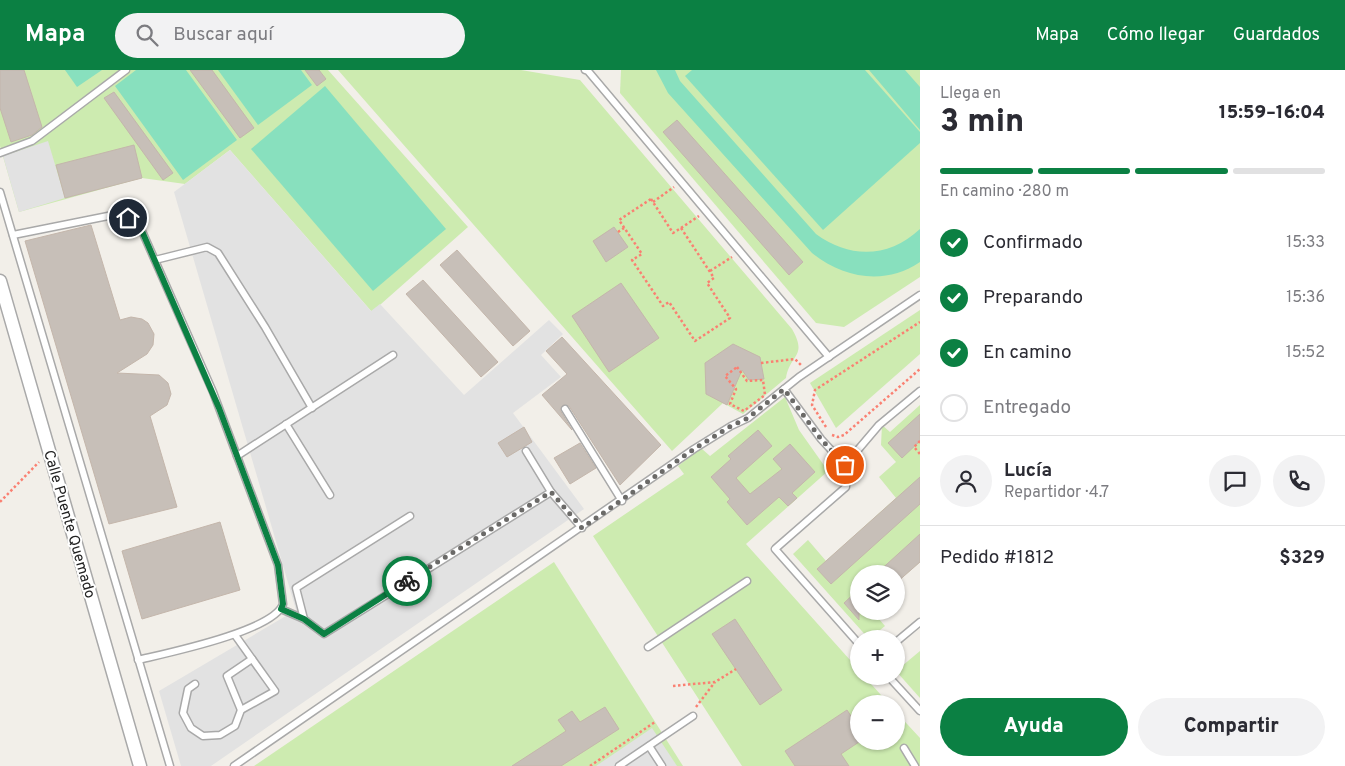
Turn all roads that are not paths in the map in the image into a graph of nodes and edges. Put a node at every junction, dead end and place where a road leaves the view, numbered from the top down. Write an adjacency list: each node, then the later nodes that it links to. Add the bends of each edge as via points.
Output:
1 (126, 70): 3 (lane, via 32,141)
2 (585, 70): 10 (lane)
3 (0, 153)
4 (0, 192): 5 (lane)
5 (13, 235): 6 (lane, via 118,214 138,222); 33 (lane)
6 (155, 260): 13 (lane, via 207,248 218,253); 17 (lane, via 213,392)
7 (0, 281): 41 (street, Calle Puente Quemado)
8 (920, 295): 10 (lane)
9 (392, 355): 13 (lane)
10 (829, 357): 11 (lane)
11 (784, 389): 18 (lane); 21 (lane, via 748,418 694,449)
12 (920, 391): 18 (lane, via 880,425)
13 (312, 408): 15 (lane)
14 (565, 409): 21 (lane)
15 (286, 424): 17 (lane); 20 (lane)
16 (526, 451): 19 (lane)
17 (237, 456): 25 (lane, via 278,565)
18 (845, 465): 28 (lane, via 846,487 775,549)
19 (551, 492): 23 (lane); 26 (lane, via 324,634)
20 (330, 495)
21 (622, 500): 23 (lane)
22 (410, 516): 26 (lane, via 296,588)
23 (582, 528): 43 (lane)
24 (747, 581): 31 (lane)
25 (281, 609): 26 (lane); 30 (lane)
26 (304, 619)
27 (920, 622): 29 (lane)
28 (850, 634)
29 (905, 634)
30 (235, 635): 32 (lane); 33 (lane)
31 (648, 647)
32 (252, 659): 36 (lane, via 227,676); 36 (lane, via 276,691)
33 (138, 660): 42 (lane)
34 (194, 684): 36 (lane, via 188,689 183,713 191,728 203,736 220,735 235,726)
35 (896, 685): 37 (lane)
36 (241, 710)
37 (920, 711)
38 (692, 715): 39 (lane)
39 (649, 746): 44 (lane); 45 (lane)
40 (905, 750): 46 (lane)
41 (140, 766)
42 (170, 766)
43 (234, 766)
44 (619, 766)
45 (662, 766)
46 (915, 766)

